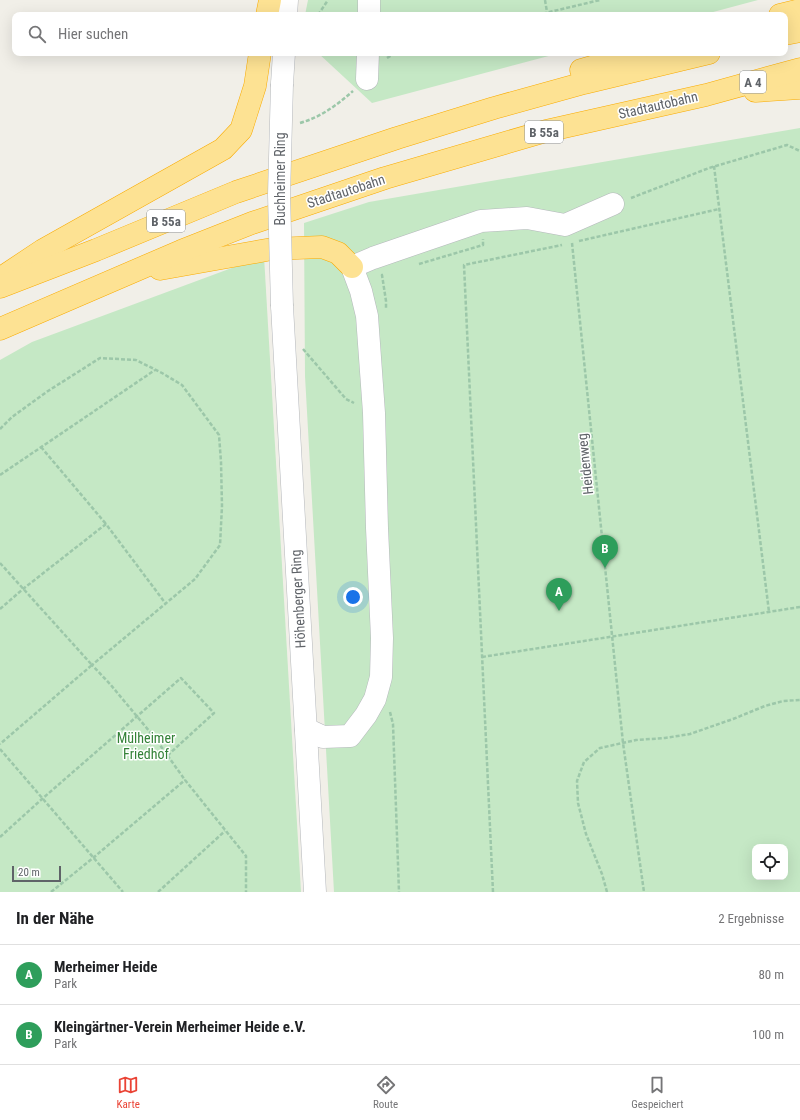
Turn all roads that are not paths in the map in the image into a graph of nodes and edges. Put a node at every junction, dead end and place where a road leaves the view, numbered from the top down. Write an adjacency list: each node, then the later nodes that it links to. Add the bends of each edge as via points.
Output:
1 (270, 0): 5 (highway)
2 (287, 0): 6 (street)
3 (369, 0): 7 (street)
4 (800, 10): 8 (highway)
5 (268, 12)
6 (286, 12)
7 (369, 12)
8 (788, 13)
9 (800, 31): 10 (highway)
10 (788, 33)
11 (260, 56): 24 (highway, via 255,86 241,130 222,149 43,250)
12 (284, 56): 26 (street, Buchheimer Ring, bridge, via 279,195)
13 (368, 56): 17 (street)
14 (630, 56): 20 (highway, via 422,116 329,148 258,177)
15 (696, 56): 20 (highway, B 55a, via 494,108)
16 (800, 69): 19 (highway, A 4)
17 (367, 79)
18 (800, 88): 19 (highway)
19 (706, 95): 23 (highway, Stadtautobahn / B 55a, via 546,131 385,178 252,223)
20 (236, 192): 25 (highway, B 55a)
21 (613, 204): 22 (street, via 567,237 527,218 482,221)
22 (352, 267): 23 (highway, via 338,253 322,247 279,248); 28 (street, via 367,316 374,413 382,638 381,677 375,699 350,736 322,737)
23 (124, 276): 27 (highway, Stadtautobahn / B 55a)
24 (0, 278)
25 (0, 287)
26 (282, 306): 28 (street, Höhenberger Ring)
27 (0, 329)
28 (306, 729): 29 (street, Höhenberger Ring)
29 (315, 892)

